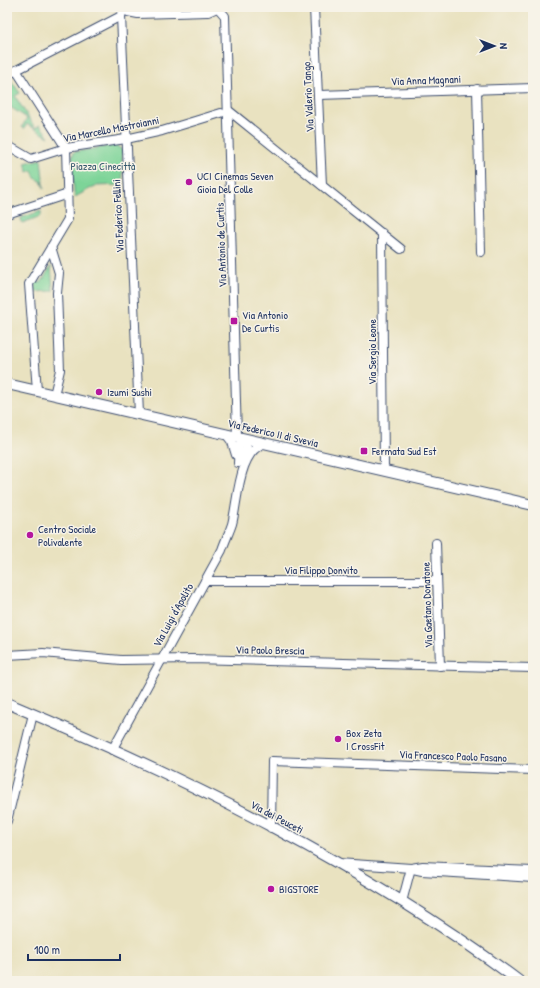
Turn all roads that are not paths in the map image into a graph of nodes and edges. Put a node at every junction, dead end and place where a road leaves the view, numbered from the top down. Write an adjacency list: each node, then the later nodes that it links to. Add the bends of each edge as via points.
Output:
1 (218, 7): 3 (street, via 208,12 138,14); 9 (street, Via Antonio de Curtis, via 225,16)
2 (314, 7): 8 (street, Via Valerio Tango)
3 (123, 11): 4 (street); 10 (street, Via Federico Fellini)
4 (16, 70): 5 (street); 12 (street)
5 (7, 75)
6 (533, 88): 7 (street, Via Anna Magnani)
7 (477, 89): 8 (street, Via Anna Magnani); 19 (street)
8 (319, 95): 13 (street, Via Valerio Tango)
9 (224, 112): 10 (street, Via Marcello Mastroianni); 13 (street); 25 (street, Via Antonio de Curtis)
10 (126, 139): 12 (street, Via Marcello Mastroianni); 23 (street, Via Federico Fellini)
11 (7, 145): 12 (street, Via Marcello Mastroianni, via 31,159)
12 (66, 148): 14 (street)
13 (322, 186): 16 (street)
14 (68, 194): 15 (street); 17 (street, via 68,221)
15 (7, 214)
16 (382, 233): 18 (street); 28 (street, Via Sergio Leone)
17 (52, 247): 21 (street, via 29,284); 22 (street, via 60,273 57,293 60,370)
18 (402, 250)
19 (481, 252)
20 (7, 384): 21 (main road, Via Federico II di Svevia)
21 (37, 391): 22 (main road, Via Federico II di Svevia)
22 (54, 395): 23 (main road, Via Federico II di Svevia)
23 (139, 414): 24 (main road, Via Federico II di Svevia)
24 (226, 434): 25 (main road, Via Federico II di Svevia); 27 (street, via 232,442)
25 (242, 438): 26 (main road, Via Federico II di Svevia); 27 (street, Via Antonio de Curtis, via 247,448)
26 (266, 444): 27 (street, Via Luigi d'Apolito, via 255,449); 28 (main road, Via Federico II di Svevia)
27 (241, 466): 31 (street, Via Luigi d'Apolito, via 229,531)
28 (384, 470): 29 (main road, Via Federico II di Svevia)
29 (533, 505)
30 (436, 543): 32 (street, Via Gaetano Donatone)
31 (205, 580): 32 (street, Via Filippo Donvito); 34 (street, Via Luigi d'Apolito)
32 (437, 581): 35 (street, Via Gaetano Donatone)
33 (7, 655): 34 (street, Via Paolo Brescia, via 50,653 120,660)
34 (162, 660): 35 (street, Via Paolo Brescia); 39 (street, Via Luigi d'Apolito)
35 (440, 666): 36 (street, Via Paolo Brescia)
36 (533, 668)
37 (7, 703): 38 (main road, Via dei Peuceti)
38 (33, 714): 39 (main road, Via dei Peuceti); 41 (street)
39 (112, 750): 42 (main road, Via dei Peuceti, via 190,784)
40 (533, 770): 42 (street, Via Francesco Paolo Fasano, via 272,761)
41 (7, 821)
42 (271, 828): 43 (main road, Via dei Peuceti)
43 (337, 863): 44 (street); 47 (main road, Via dei Peuceti)
44 (411, 868): 45 (street, via 423,866); 46 (street, via 422,871); 47 (street)
45 (533, 871)
46 (533, 878)
47 (402, 902): 48 (main road, Via dei Peuceti)
48 (520, 981)

